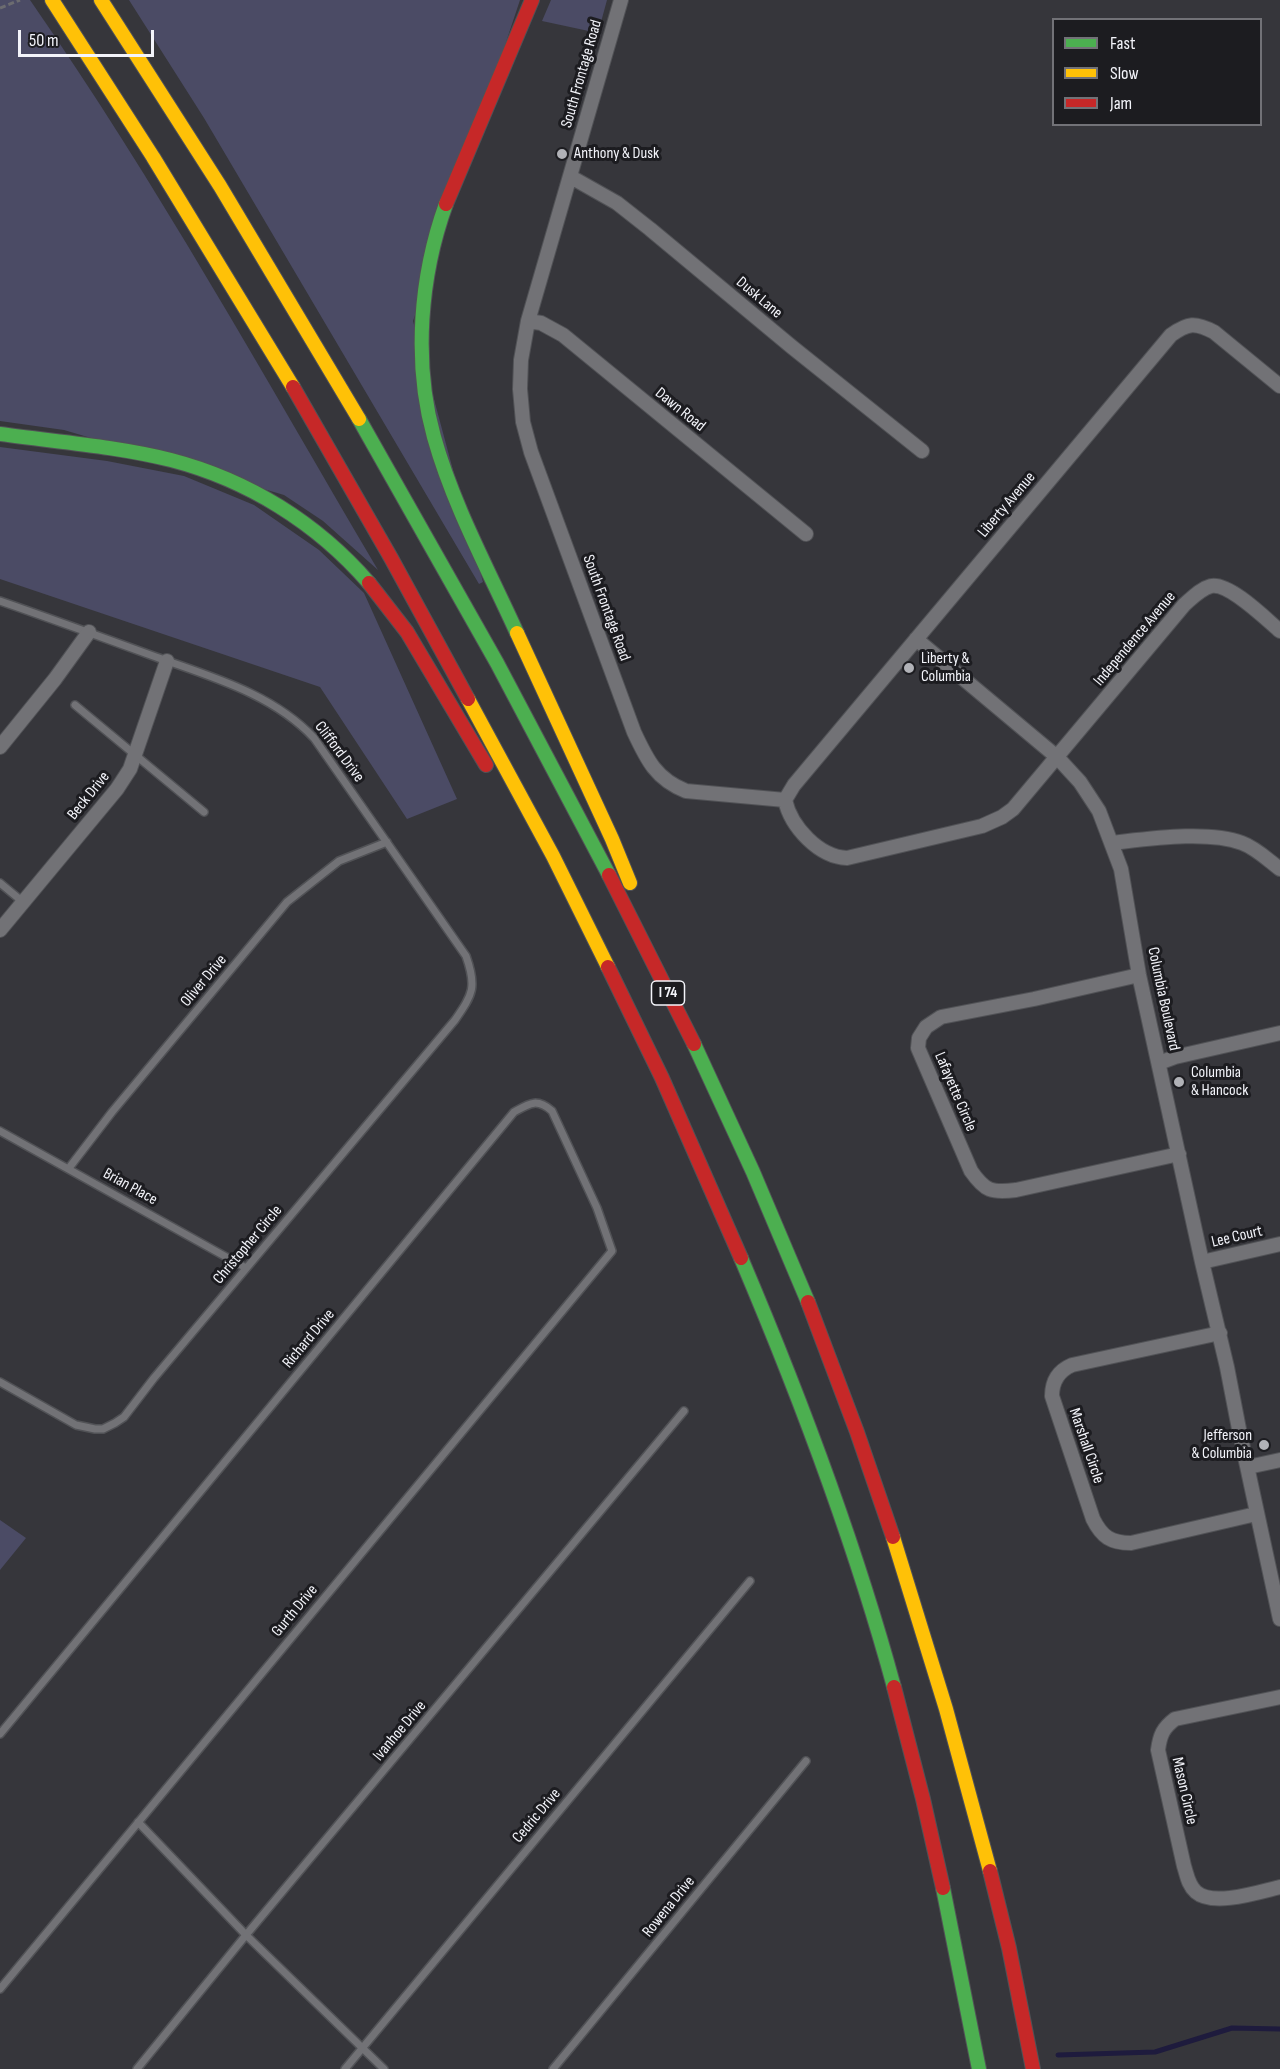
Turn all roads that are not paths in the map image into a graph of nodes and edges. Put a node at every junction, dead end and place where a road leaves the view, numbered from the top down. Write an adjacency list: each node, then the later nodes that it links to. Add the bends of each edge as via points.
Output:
1 (52, 0): 32 (highway, I 74, via 265,340 386,548)
2 (532, 0): 33 (highway, via 442,217 424,296 424,380 431,425 453,491 612,839)
3 (621, 0): 5 (street, South Frontage Road)
4 (103, 2): 33 (highway, I 74, via 272,269 410,504 508,682)
5 (571, 177): 6 (street, South Frontage Road); 9 (street, Dusk Lane, via 617,203)
6 (528, 321): 10 (street, Dawn Road, via 564,335); 21 (street, South Frontage Road, via 521,360 523,422 534,461 646,758 672,785 686,790)
7 (1280, 386): 14 (street, Liberty Avenue, via 1202,326 1183,327 1171,335)
8 (0, 434): 20 (highway, via 171,460 249,488 281,507 321,536 384,600)
9 (922, 451)
10 (806, 534)
11 (0, 601): 13 (lane, Clifford Drive)
12 (1280, 631): 19 (street, Independence Avenue, via 1220,585 1200,591)
13 (89, 632): 15 (lane, Clifford Drive); 17 (street)
14 (916, 639): 19 (street, Columbia Boulevard); 21 (street, Liberty Avenue)
15 (168, 661): 18 (street, Beck Drive); 24 (lane, Clifford Drive, via 269,702 301,724)
16 (75, 705): 18 (lane)
17 (0, 747)
18 (135, 755): 23 (lane); 28 (street, Beck Drive, via 117,789)
19 (1057, 757): 21 (street, via 1002,817 982,826 847,858 828,854 811,841 793,822); 25 (street, Columbia Boulevard, via 1099,811)
20 (491, 773)
21 (785, 800)
22 (509, 803): 32 (highway)
23 (204, 812)
24 (387, 842): 31 (lane, Clifford Drive, via 466,956); 38 (lane, Oliver Drive, via 339,861 287,902)
25 (1111, 843): 26 (street, via 1152,838 1228,839 1251,848); 30 (street, Columbia Boulevard, via 1121,869)
26 (1280, 869)
27 (0, 883): 28 (lane)
28 (23, 902): 29 (street, Beck Drive)
29 (0, 930)
30 (1139, 975): 35 (street, Columbia Boulevard); 37 (street, Lafayette Circle, via 941,1017 926,1026 918,1048 971,1171 981,1186 989,1190 1016,1190)
31 (472, 980): 42 (lane, Christopher Circle, via 470,998 455,1020)
32 (617, 984): 63 (highway, I 74, via 735,1240 800,1401 849,1540 926,1813)
33 (674, 1004): 64 (highway, I 74, via 797,1276 883,1506 944,1695 984,1847)
34 (1280, 1033): 35 (street)
35 (1160, 1063): 37 (street, Columbia Boulevard)
36 (0, 1131): 38 (lane, Brian Place)
37 (1179, 1154): 41 (street, Columbia Boulevard)
38 (69, 1168): 42 (lane, Brian Place)
39 (1280, 1244): 41 (street, Lee Court)
40 (612, 1251): 52 (lane, Richard Drive, via 597,1208 552,1111 537,1102 514,1112); 54 (lane, Gurth Drive)
41 (1202, 1262): 43 (street, Columbia Boulevard)
42 (246, 1268): 44 (lane, Christopher Circle, via 115,1424 95,1430 76,1425)
43 (1220, 1333): 47 (street, Columbia Boulevard); 48 (street, Marshall Circle, via 1072,1365 1054,1380 1052,1396 1093,1519 1108,1539 1131,1543)
44 (0, 1382)
45 (684, 1411): 56 (lane, Ivanhoe Drive)
46 (1280, 1460): 47 (street)
47 (1248, 1467): 48 (street, Columbia Boulevard)
48 (1257, 1514): 50 (street, Columbia Boulevard)
49 (750, 1581): 58 (lane, Cedric Drive)
50 (1280, 1619)
51 (1280, 1697): 55 (street, Mason Circle, via 1175,1719 1160,1735 1158,1750 1184,1866 1195,1892 1219,1899)
52 (0, 1734)
53 (806, 1761): 62 (lane, Rowena Drive)
54 (138, 1822): 56 (lane); 57 (lane, Gurth Drive)
55 (1280, 1887)
56 (246, 1935): 58 (lane); 59 (lane, Ivanhoe Drive)
57 (0, 1989)
58 (363, 2047): 60 (lane, Cedric Drive); 61 (lane)
59 (137, 2069)
60 (345, 2069)
61 (384, 2069)
62 (553, 2069)
63 (979, 2069)
64 (1033, 2069)

